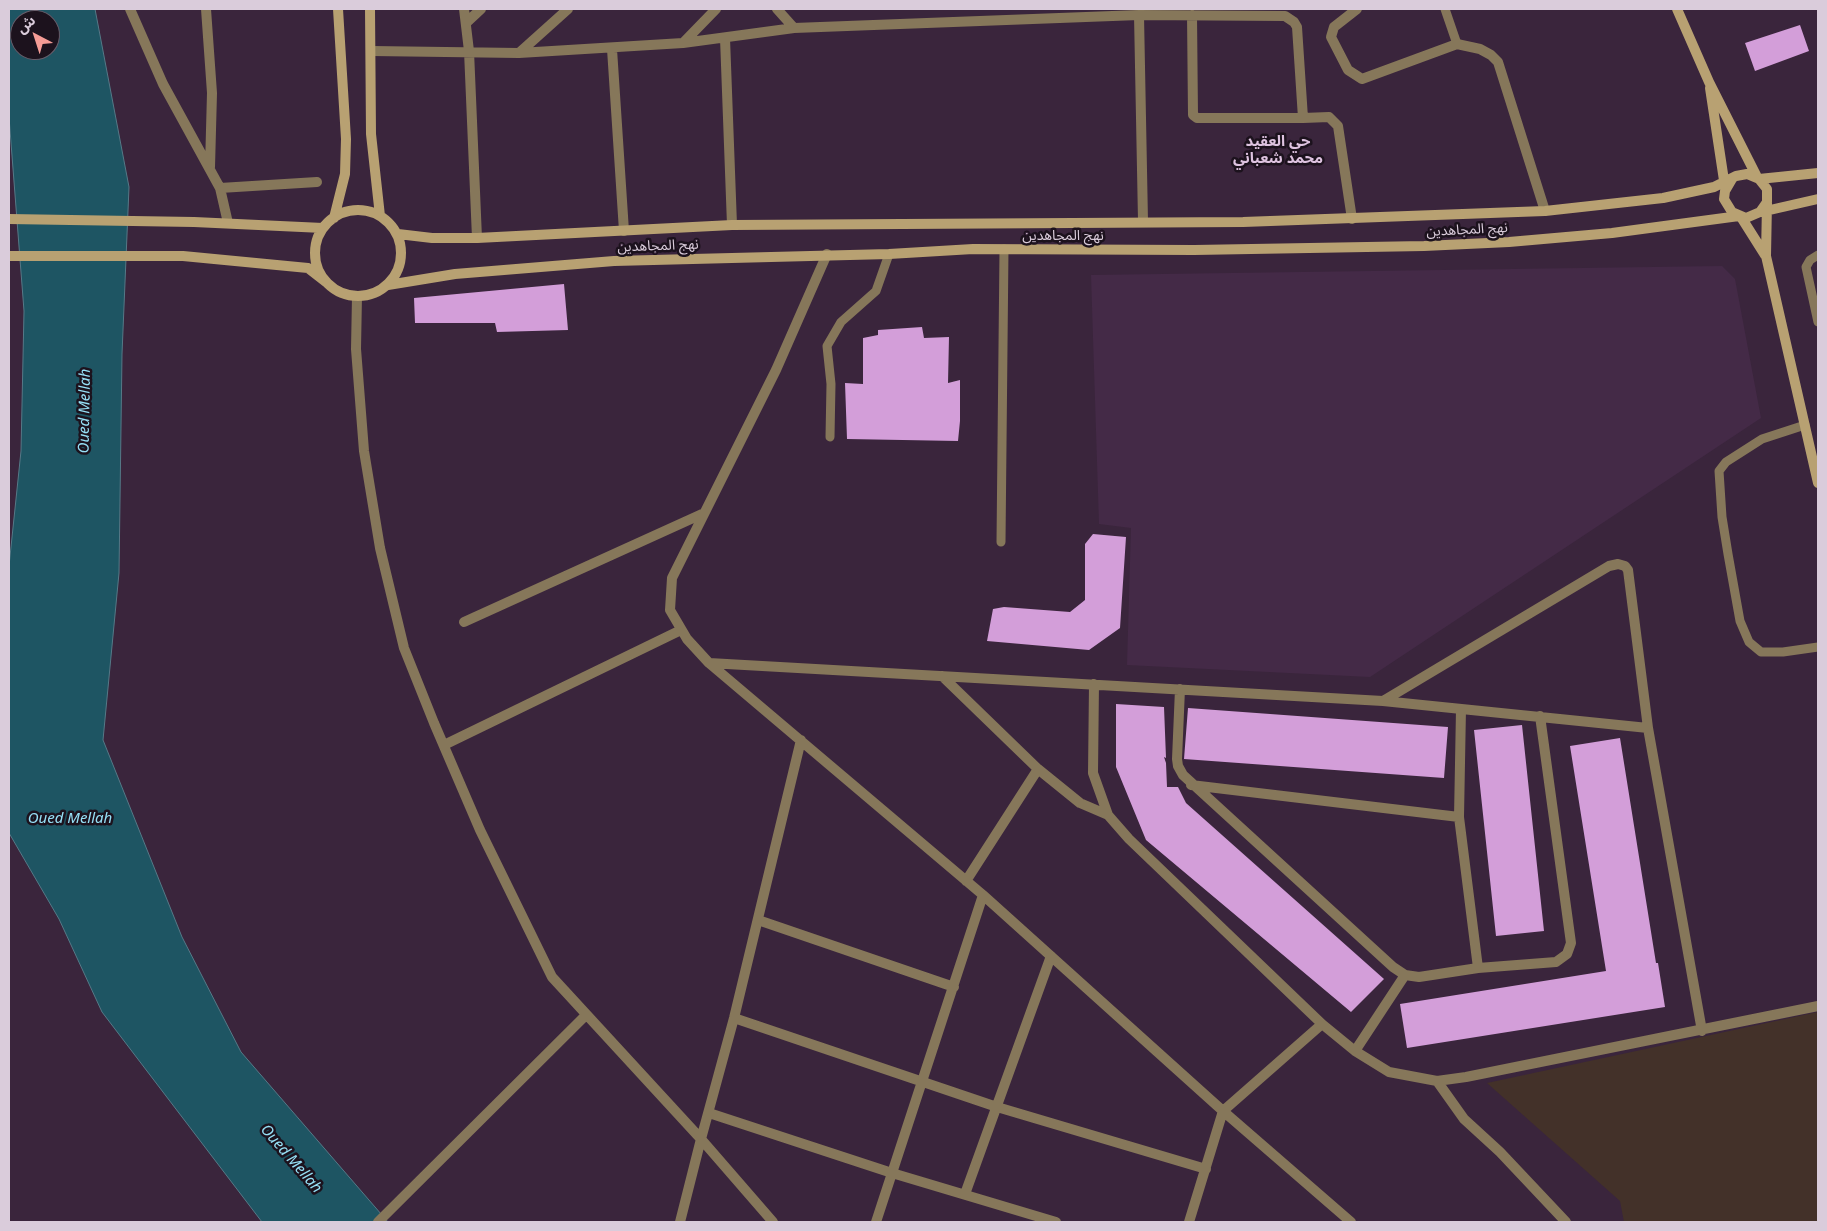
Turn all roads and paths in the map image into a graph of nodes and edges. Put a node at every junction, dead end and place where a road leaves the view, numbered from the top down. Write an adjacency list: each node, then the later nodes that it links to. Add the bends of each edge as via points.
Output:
1 (130, 9): 26 (street, via 163,84)
2 (206, 9): 26 (street, via 212,93)
3 (338, 9): 37 (main road, via 346,139 345,174)
4 (370, 9): 21 (main road)
5 (464, 9): 15 (street)
6 (481, 9): 15 (street)
7 (568, 9): 23 (street)
8 (716, 9): 18 (street)
9 (777, 9): 16 (street)
10 (1357, 9): 19 (street, via 1334,27 1331,38 1348,70 1362,79)
11 (1446, 9): 19 (lane)
12 (1677, 9): 24 (main road)
13 (1139, 15): 14 (street); 16 (street); 40 (street)
14 (1192, 15): 25 (street, via 1285,16 1294,22); 25 (street, via 1194,115 1197,118)
15 (466, 23): 22 (street)
16 (794, 28): 17 (street)
17 (725, 38): 18 (street); 42 (street)
18 (683, 43): 20 (street)
19 (1458, 44): 34 (street, via 1480,49 1498,62)
20 (612, 49): 23 (street); 44 (street)
21 (372, 51): 22 (street); 35 (main road, via 371,134)
22 (469, 51): 23 (street); 46 (street)
23 (519, 53)
24 (1709, 82): 28 (main road); 30 (main road)
25 (1303, 118): 39 (street, via 1329,117 1338,126)
26 (210, 168): 31 (street)
27 (1818, 173): 28 (main road)
28 (1758, 178): 30 (main road, via 1742,174); 33 (main road, via 1767,189)
29 (316, 182): 31 (street)
30 (1727, 184): 34 (main road, نهج المجاهدين, via 1663,198); 36 (main road, via 1727,206)
31 (220, 188): 41 (street)
32 (1818, 199): 33 (main road)
33 (1765, 208): 36 (main road, via 1751,217); 52 (main road)
34 (1545, 211): 39 (main road, نهج المجاهدين)
35 (380, 216): 37 (main road, via 357,210); 45 (main road)
36 (1740, 217): 47 (main road, نهج المجاهدين, via 1555,239 1424,246); 52 (main road)
37 (334, 218): 43 (main road)
38 (10, 219): 41 (main road)
39 (1352, 219): 40 (main road, نهج المجاهدين)
40 (1143, 221): 42 (main road, نهج المجاهدين)
41 (228, 223): 43 (main road)
42 (732, 225): 44 (main road, نهج المجاهدين)
43 (323, 228): 53 (main road, via 315,256 318,270)
44 (624, 232): 46 (main road, نهج المجاهدين)
45 (398, 234): 46 (main road, نهج المجاهدين); 54 (main road, via 401,261)
46 (477, 238)
47 (1004, 250): 49 (main road, نهج المجاهدين); 61 (lane)
48 (827, 254): 49 (main road, نهج المجاهدين); 54 (main road, نهج المجاهدين, via 547,265 455,274); 60 (street, via 776,370)
49 (889, 254): 58 (lane, via 876,291 841,322 827,346 831,384)
50 (1818, 255): 56 (lane, via 1806,266)
51 (10, 256): 53 (main road, via 182,256 308,268)
52 (1766, 256): 57 (main road)
53 (326, 282): 55 (main road)
54 (388, 285): 55 (main road, via 373,293)
55 (356, 296): 74 (street, via 356,349 364,451 380,548 404,648)
56 (1818, 322)
57 (1805, 425): 59 (main road); 64 (lane, via 1762,439 1731,458 1719,471 1722,517 1738,612 1749,642 1761,652)
58 (830, 437)
59 (1818, 483)
60 (702, 514): 62 (street); 63 (street, via 672,578 670,610)
61 (1001, 542)
62 (464, 622)
63 (681, 630): 65 (street); 74 (street)
64 (1818, 646)
65 (709, 663): 66 (street); 73 (street)
66 (942, 676): 67 (street); 75 (street)
67 (1094, 684): 68 (street); 77 (street, via 1093,774)
68 (1180, 689): 69 (street); 76 (street, via 1178,766)
69 (1383, 701): 70 (street); 72 (street, via 1609,566 1618,564 1628,570)
70 (1460, 709): 71 (street); 78 (street)
71 (1540, 716): 72 (street); 83 (street, via 1572,943 1568,954 1556,962)
72 (1648, 728): 90 (street)
73 (801, 740): 79 (street); 81 (street)
74 (444, 745): 87 (street, via 480,830 552,977)
75 (1038, 769): 77 (street, via 1080,803); 79 (street)
76 (1191, 785): 78 (street); 84 (street)
77 (1108, 815): 89 (street)
78 (1459, 817): 83 (street)
79 (966, 881): 80 (street)
80 (983, 895): 82 (street); 85 (street)
81 (758, 920): 85 (street); 88 (street)
82 (1051, 956): 94 (street); 95 (street)
83 (1478, 968): 84 (street, via 1419,977)
84 (1405, 975): 91 (street)
85 (954, 987): 93 (street)
86 (1818, 1006): 90 (street)
87 (586, 1015): 97 (street); 101 (street)
88 (734, 1018): 93 (street); 96 (street)
89 (1322, 1024): 91 (street); 95 (street)
90 (1702, 1031): 92 (street)
91 (1355, 1051): 92 (street, via 1389,1072)
92 (1436, 1081): 108 (street, via 1464,1119)
93 (923, 1082): 94 (street); 99 (street)
94 (997, 1108): 98 (street); 100 (street)
95 (1223, 1112): 98 (street); 107 (street)
96 (709, 1113): 97 (street); 99 (street)
97 (701, 1139): 102 (street); 103 (street)
98 (1206, 1169): 106 (street)
99 (892, 1172): 100 (street); 104 (street)
100 (965, 1194): 105 (street)
101 (378, 1222)
102 (680, 1222)
103 (773, 1222)
104 (876, 1222)
105 (1056, 1222)
106 (1189, 1222)
107 (1351, 1222)
108 (1566, 1222)

